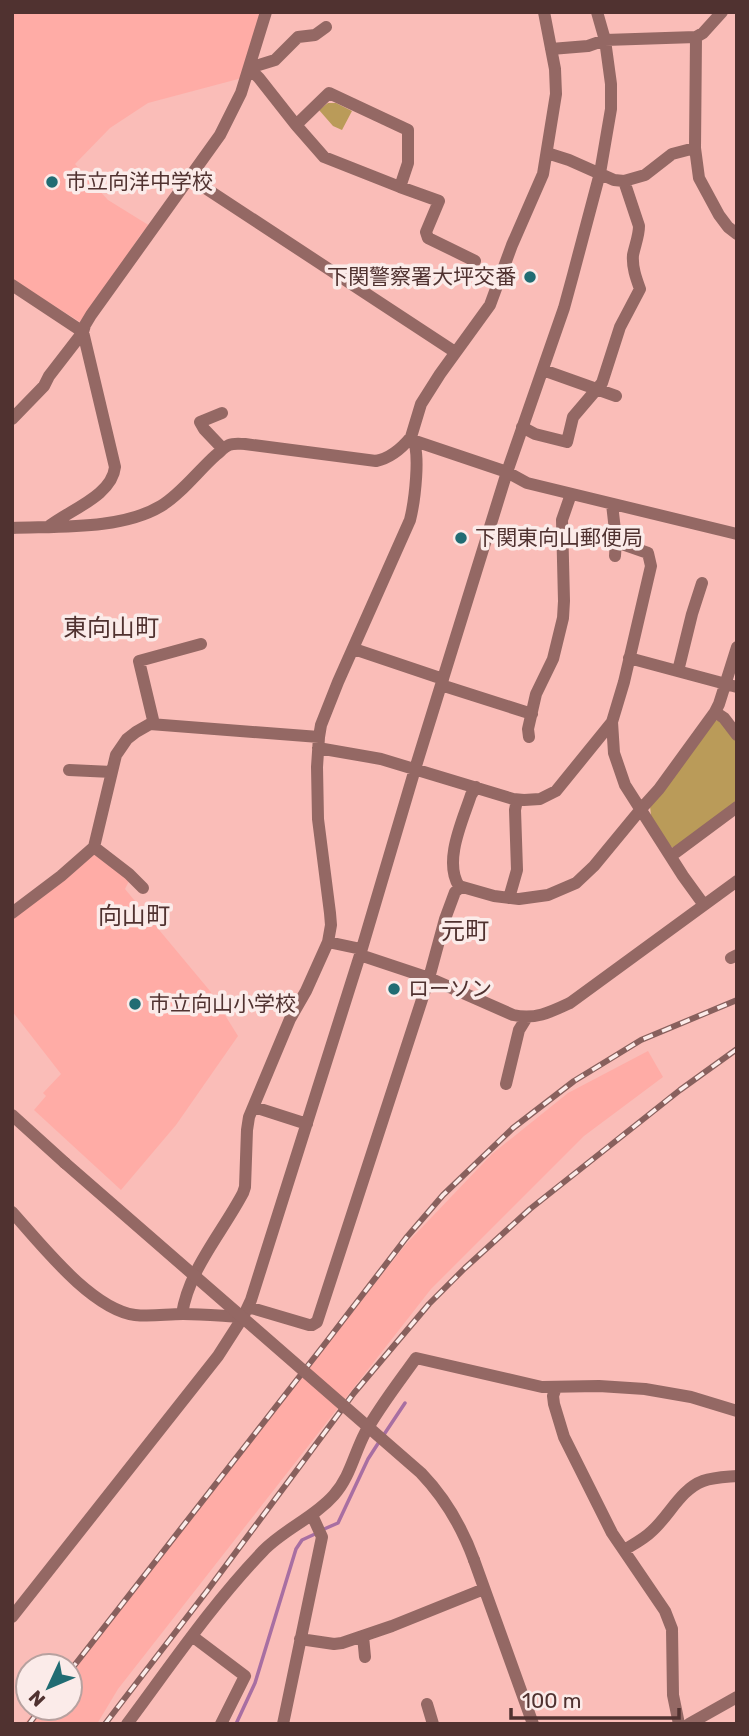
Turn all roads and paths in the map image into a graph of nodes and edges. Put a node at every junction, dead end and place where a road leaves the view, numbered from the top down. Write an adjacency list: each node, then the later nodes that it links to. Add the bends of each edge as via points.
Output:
1 (266, 12): 9 (street)
2 (544, 12): 8 (street)
3 (597, 12): 7 (street)
4 (722, 12): 6 (street)
5 (326, 27): 9 (street, via 315,35 298,37 275,60)
6 (696, 37): 7 (street); 11 (street)
7 (605, 40): 8 (street); 13 (street, via 611,108)
8 (551, 49): 12 (street, via 556,94)
9 (249, 68): 10 (street); 14 (street, via 228,120)
10 (296, 125): 16 (street, via 324,157); 16 (street, via 329,93 408,130 408,163)
11 (695, 148): 15 (street); 17 (street, via 699,178 719,215)
12 (547, 153): 13 (street); 21 (street, via 543,174 490,305)
13 (600, 173): 15 (street); 22 (street)
14 (190, 178): 20 (street, via 91,314); 21 (street)
15 (624, 181): 23 (street, via 639,226 633,267 640,289)
16 (400, 187): 18 (street, via 439,201 426,232 428,238)
17 (737, 234)
18 (475, 261)
19 (12, 285): 20 (street)
20 (83, 332): 26 (street, via 44,386); 33 (street, via 114,474 102,491)
21 (455, 352): 28 (street, via 421,404)
22 (543, 370): 23 (street); 27 (street)
23 (596, 389): 24 (street); 27 (street, via 573,417 567,442)
24 (616, 396)
25 (222, 413): 29 (street, via 200,422)
26 (12, 419)
27 (522, 427): 30 (street)
28 (413, 439): 29 (street, via 376,461 245,444); 30 (street); 41 (street, via 415,497 410,520)
29 (223, 449): 33 (street, via 158,508 108,523)
30 (507, 472): 31 (street, via 527,483); 44 (street)
31 (571, 494): 32 (street); 47 (street, via 562,520 563,618)
32 (612, 504): 35 (street); 36 (street)
33 (48, 527): 34 (street)
34 (12, 528)
35 (737, 534)
36 (616, 539): 37 (street); 42 (street, via 648,553 651,566)
37 (615, 556)
38 (702, 583): 43 (street)
39 (201, 645): 49 (street, via 139,661)
40 (737, 647): 45 (street)
41 (354, 649): 44 (street); 52 (street, via 329,702)
42 (629, 658): 43 (street); 48 (street)
43 (678, 671): 45 (street)
44 (442, 682): 47 (street); 53 (street)
45 (731, 685): 46 (street)
46 (715, 712): 50 (street); 59 (street)
47 (531, 714): 51 (street)
48 (612, 722): 57 (street, via 556,791 540,799); 59 (street, via 620,772)
49 (155, 724): 52 (street); 55 (street, via 127,739)
50 (737, 735)
51 (529, 737)
52 (318, 743): 53 (street); 68 (street, via 318,819 331,925)
53 (415, 769): 56 (street); 69 (street)
54 (69, 771): 55 (street)
55 (112, 772): 60 (street)
56 (476, 788): 57 (street); 63 (street, via 453,852 455,879)
57 (517, 800): 65 (street, via 517,870)
58 (737, 807): 61 (street)
59 (641, 809): 61 (street); 65 (street, via 576,883 548,895)
60 (93, 847): 64 (street); 67 (street)
61 (671, 856): 66 (street)
62 (737, 881): 66 (street)
63 (461, 887): 65 (street); 70 (street, via 449,908)
64 (144, 888)
65 (509, 898)
66 (704, 905): 71 (street, via 570,1003 548,1014)
67 (12, 913)
68 (328, 942): 69 (street); 73 (street)
69 (360, 953): 70 (street); 75 (street)
70 (429, 978): 71 (street); 77 (street, via 317,1322 309,1325)
71 (527, 1017): 72 (street, via 519,1030)
72 (506, 1084)
73 (254, 1107): 75 (street); 78 (street, via 247,1130 243,1194 195,1273)
74 (12, 1115): 84 (street, bridge, via 421,1473 448,1506)
75 (307, 1124): 77 (street)
76 (12, 1212): 78 (street, via 86,1290 106,1304 134,1315)
77 (245, 1312): 78 (street); 85 (street, via 218,1356)
78 (182, 1314)
79 (556, 1387): 80 (street, via 645,1389 691,1396); 82 (street, via 416,1358 369,1427 348,1475); 83 (street, via 554,1404 564,1437)
80 (737, 1411)
81 (737, 1476): 83 (street, via 692,1487 652,1532)
82 (314, 1520): 86 (street, via 270,1544 234,1581); 88 (street, via 322,1537)
83 (624, 1550): 97 (street, via 672,1629 673,1695)
84 (484, 1589): 87 (street); 96 (street)
85 (12, 1617)
86 (192, 1636): 92 (street); 93 (street, via 245,1676)
87 (363, 1636): 88 (street, via 334,1644); 89 (street)
88 (300, 1639): 94 (street)
89 (365, 1657)
90 (737, 1697): 98 (street)
91 (427, 1703): 95 (street)
92 (127, 1724)
93 (221, 1724)
94 (283, 1724)
95 (433, 1724)
96 (533, 1724)
97 (679, 1724)
98 (689, 1724)

